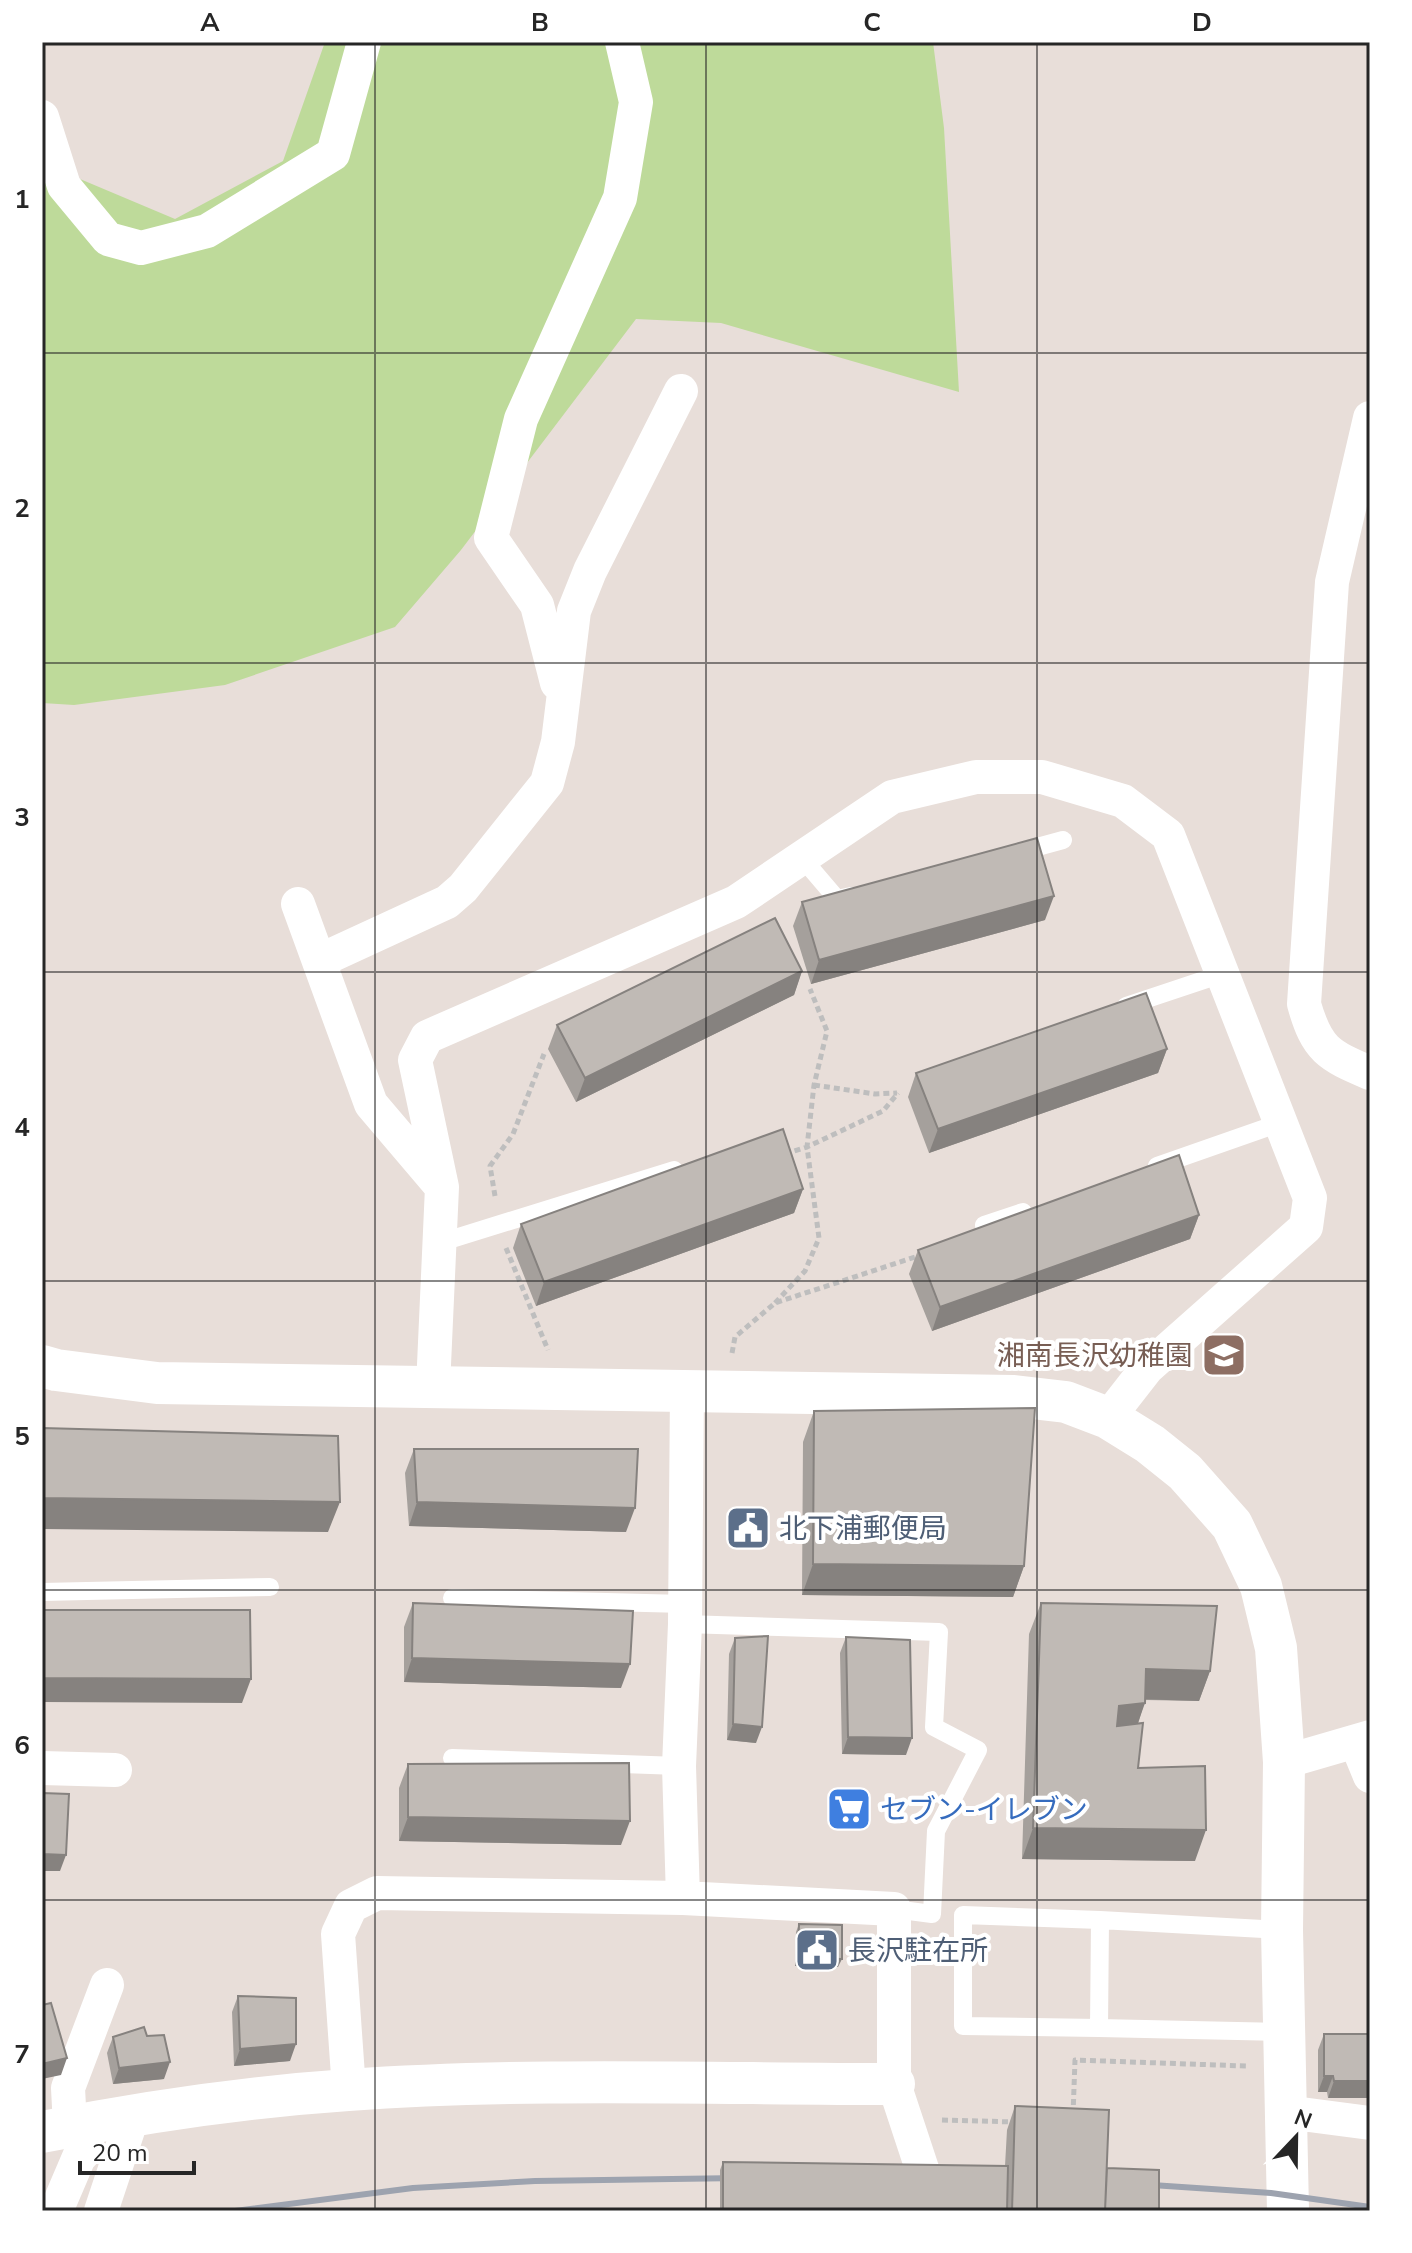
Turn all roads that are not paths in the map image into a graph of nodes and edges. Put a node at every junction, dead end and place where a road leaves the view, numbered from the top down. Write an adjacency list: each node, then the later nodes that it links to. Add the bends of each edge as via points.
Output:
1 (364, 42): 3 (street, via 333,154 207,231 141,248 108,239 64,186)
2 (622, 42): 6 (street, via 636,102 620,198 521,419 491,538 537,605)
3 (42, 117)
4 (681, 391): 6 (street, via 574,611)
5 (1370, 418): 15 (street, via 1332,582 1304,1004 1311,1029 1333,1057)
6 (562, 703): 12 (street, via 547,783 463,888 447,902)
7 (1063, 840): 8 (lane)
8 (1002, 856)
9 (802, 858): 10 (lane, via 837,899); 13 (street, via 892,797 976,777 1042,777 1123,801 1168,835); 19 (street, via 736,902 427,1037 415,1060)
10 (867, 892)
11 (298, 904): 12 (street)
12 (319, 961): 19 (street, via 371,1104)
13 (1222, 974): 14 (lane); 16 (street)
14 (1105, 1013)
15 (1370, 1073)
16 (1280, 1123): 18 (lane); 26 (street, via 1310,1198 1306,1227 1147,1368)
17 (694, 1164): 22 (lane)
18 (1132, 1174)
19 (442, 1187): 22 (street)
20 (1044, 1205): 21 (lane)
21 (984, 1225)
22 (439, 1243): 24 (street)
23 (42, 1366): 24 (street, via 157,1383)
24 (433, 1387): 25 (street)
25 (687, 1390): 26 (street, via 1014,1396 1066,1402); 30 (street)
26 (1108, 1418): 33 (street, via 1185,1472 1232,1525 1261,1586 1276,1648)
27 (270, 1587): 28 (lane)
28 (42, 1592)
29 (452, 1598): 30 (lane)
30 (685, 1614): 34 (street); 39 (lane, via 939,1632 934,1727 978,1750 936,1831 932,1914)
31 (1363, 1740): 33 (street); 37 (street)
32 (452, 1758): 34 (lane)
33 (1284, 1762): 41 (street)
34 (679, 1766): 38 (street)
35 (42, 1768): 36 (street)
36 (115, 1770)
37 (1370, 1776)
38 (683, 1898): 39 (street); 46 (street, via 377,1893 351,1906 338,1934)
39 (894, 1909): 45 (street)
40 (1100, 1920): 41 (lane); 43 (lane); 43 (lane, via 963,1915 963,2026)
41 (1282, 1930): 44 (street)
42 (107, 1985): 49 (street, via 68,2088)
43 (1099, 2028): 44 (lane)
44 (1286, 2032): 47 (street)
45 (894, 2084): 46 (street, via 588,2083); 52 (street)
46 (349, 2090): 49 (street, via 229,2100)
47 (1286, 2112): 48 (street); 53 (street)
48 (1370, 2123)
49 (85, 2124): 50 (street); 51 (street)
50 (56, 2211)
51 (101, 2211)
52 (936, 2211)
53 (1288, 2211)

